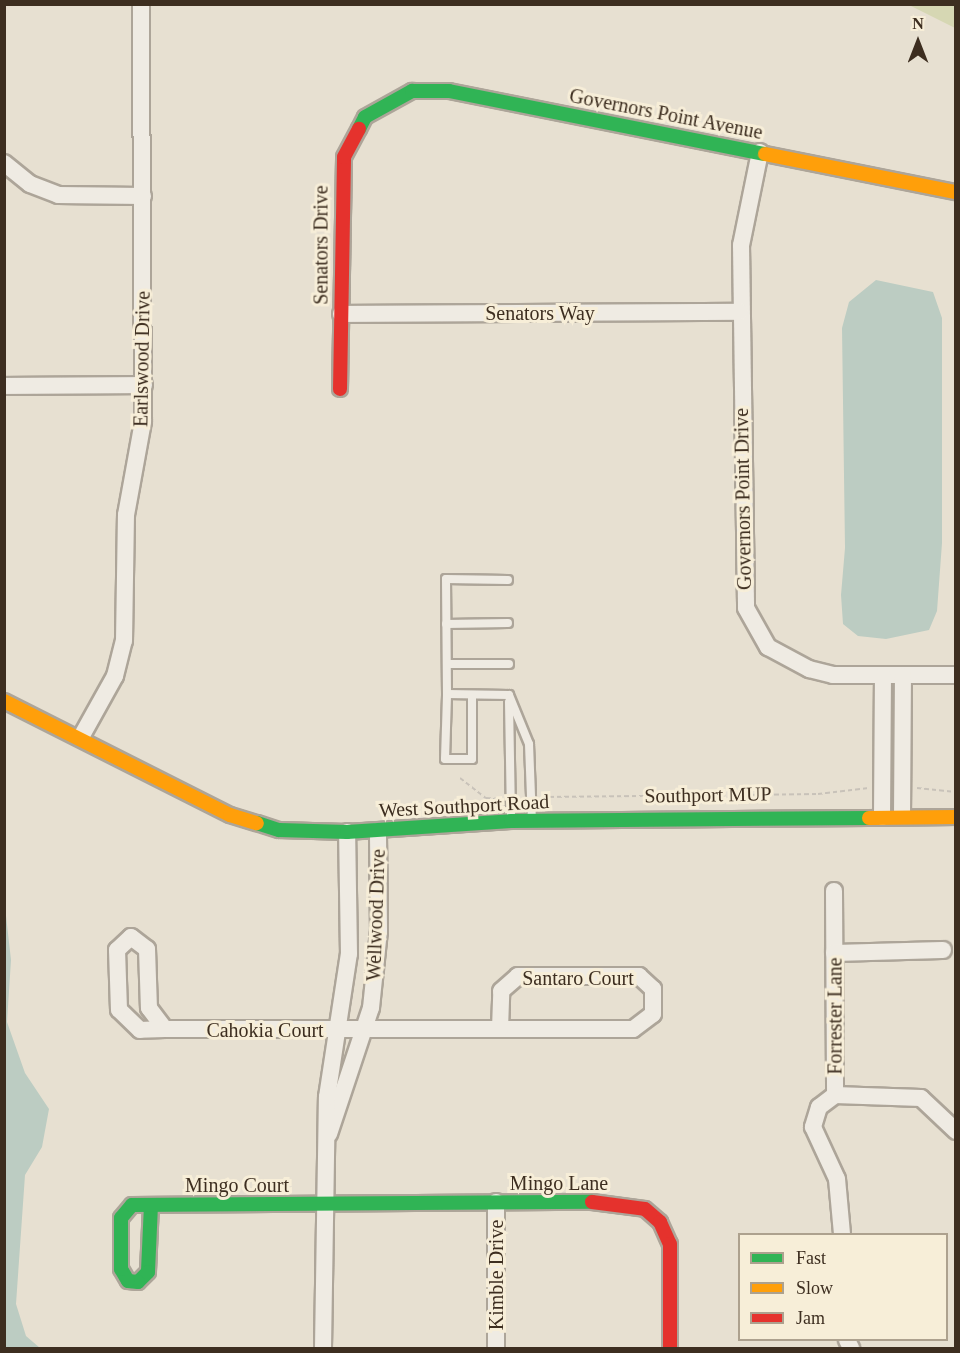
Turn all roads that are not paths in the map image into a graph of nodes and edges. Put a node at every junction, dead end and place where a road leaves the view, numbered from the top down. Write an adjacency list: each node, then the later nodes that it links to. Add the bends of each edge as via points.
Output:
1 (141, 4): 6 (street, Earlswood Drive)
2 (372, 111): 3 (street, Governors Point Avenue, via 412,91 449,91); 8 (street, Senators Drive, via 351,138 341,168)
3 (760, 152): 5 (street, Governors Point Avenue); 7 (street, Governors Point Drive, via 741,245)
4 (4, 163): 6 (street, via 30,184 58,195)
5 (956, 192)
6 (142, 196): 9 (street, Earlswood Drive)
7 (740, 312): 8 (street, Senators Way); 17 (street, Governors Point Drive, via 746,608 759,638 791,662 826,674)
8 (341, 314): 11 (street, Senators Drive)
9 (144, 385): 10 (street); 24 (street, Earlswood Drive, via 143,426 126,515 124,641 115,676)
10 (4, 386)
11 (340, 389)
12 (508, 580): 14 (lane, via 446,579)
13 (508, 623): 14 (lane)
14 (446, 624): 15 (lane)
15 (447, 664): 16 (lane); 20 (lane)
16 (509, 664)
17 (883, 675): 19 (street, Governors Point Drive); 26 (street)
18 (956, 675): 19 (street, Governors Point Drive)
19 (903, 676): 25 (street)
20 (447, 694): 21 (lane); 21 (lane, via 445,759 472,759)
21 (472, 695): 22 (lane)
22 (509, 695): 28 (lane); 29 (lane, via 530,744)
23 (4, 700): 24 (street, West Southport Road)
24 (81, 737): 31 (street, West Southport Road, via 230,815 279,830)
25 (902, 816): 26 (street, West Southport Road); 27 (street, West Southport Road)
26 (882, 817): 29 (street, West Southport Road)
27 (956, 817)
28 (511, 821): 29 (street, West Southport Road); 30 (street, West Southport Road)
29 (532, 821)
30 (378, 831): 31 (street, West Southport Road); 38 (street, Wellwood Drive, via 378,961)
31 (347, 832): 37 (street, Wellwood Drive, via 350,938)
32 (834, 891): 34 (street, Forrester Lane)
33 (943, 950): 34 (street)
34 (834, 953): 39 (street, Forrester Lane)
35 (165, 1029): 35 (street, Cahokia Court, via 149,1008 147,949 131,937 117,950 119,1010 140,1030); 37 (street, Cahokia Court)
36 (500, 1029): 36 (street, Santaro Court, via 639,1028 653,1014 654,993 639,976 518,976 501,991); 38 (street, Santaro Court)
37 (338, 1030): 38 (street, Cahokia Court); 41 (street, Wellwood Drive, via 327,1097)
38 (365, 1030): 41 (street, Wellwood Drive)
39 (835, 1095): 40 (street, via 921,1098); 45 (street, Forrester Lane, via 819,1107 813,1127 837,1179)
40 (956, 1131)
41 (328, 1135): 43 (street, Wellwood Drive)
42 (496, 1202): 43 (street, Mingo Lane); 47 (street, Kimble Drive); 48 (street, Mingo Lane, via 604,1202 645,1209 660,1222 670,1244)
43 (323, 1204): 44 (street, Mingo Court); 46 (street, Wellwood Drive)
44 (151, 1205): 44 (street, Mingo Court, via 132,1205 121,1213 121,1269 128,1281 138,1282 148,1272)
45 (842, 1233)
46 (323, 1348)
47 (496, 1348)
48 (670, 1348)

